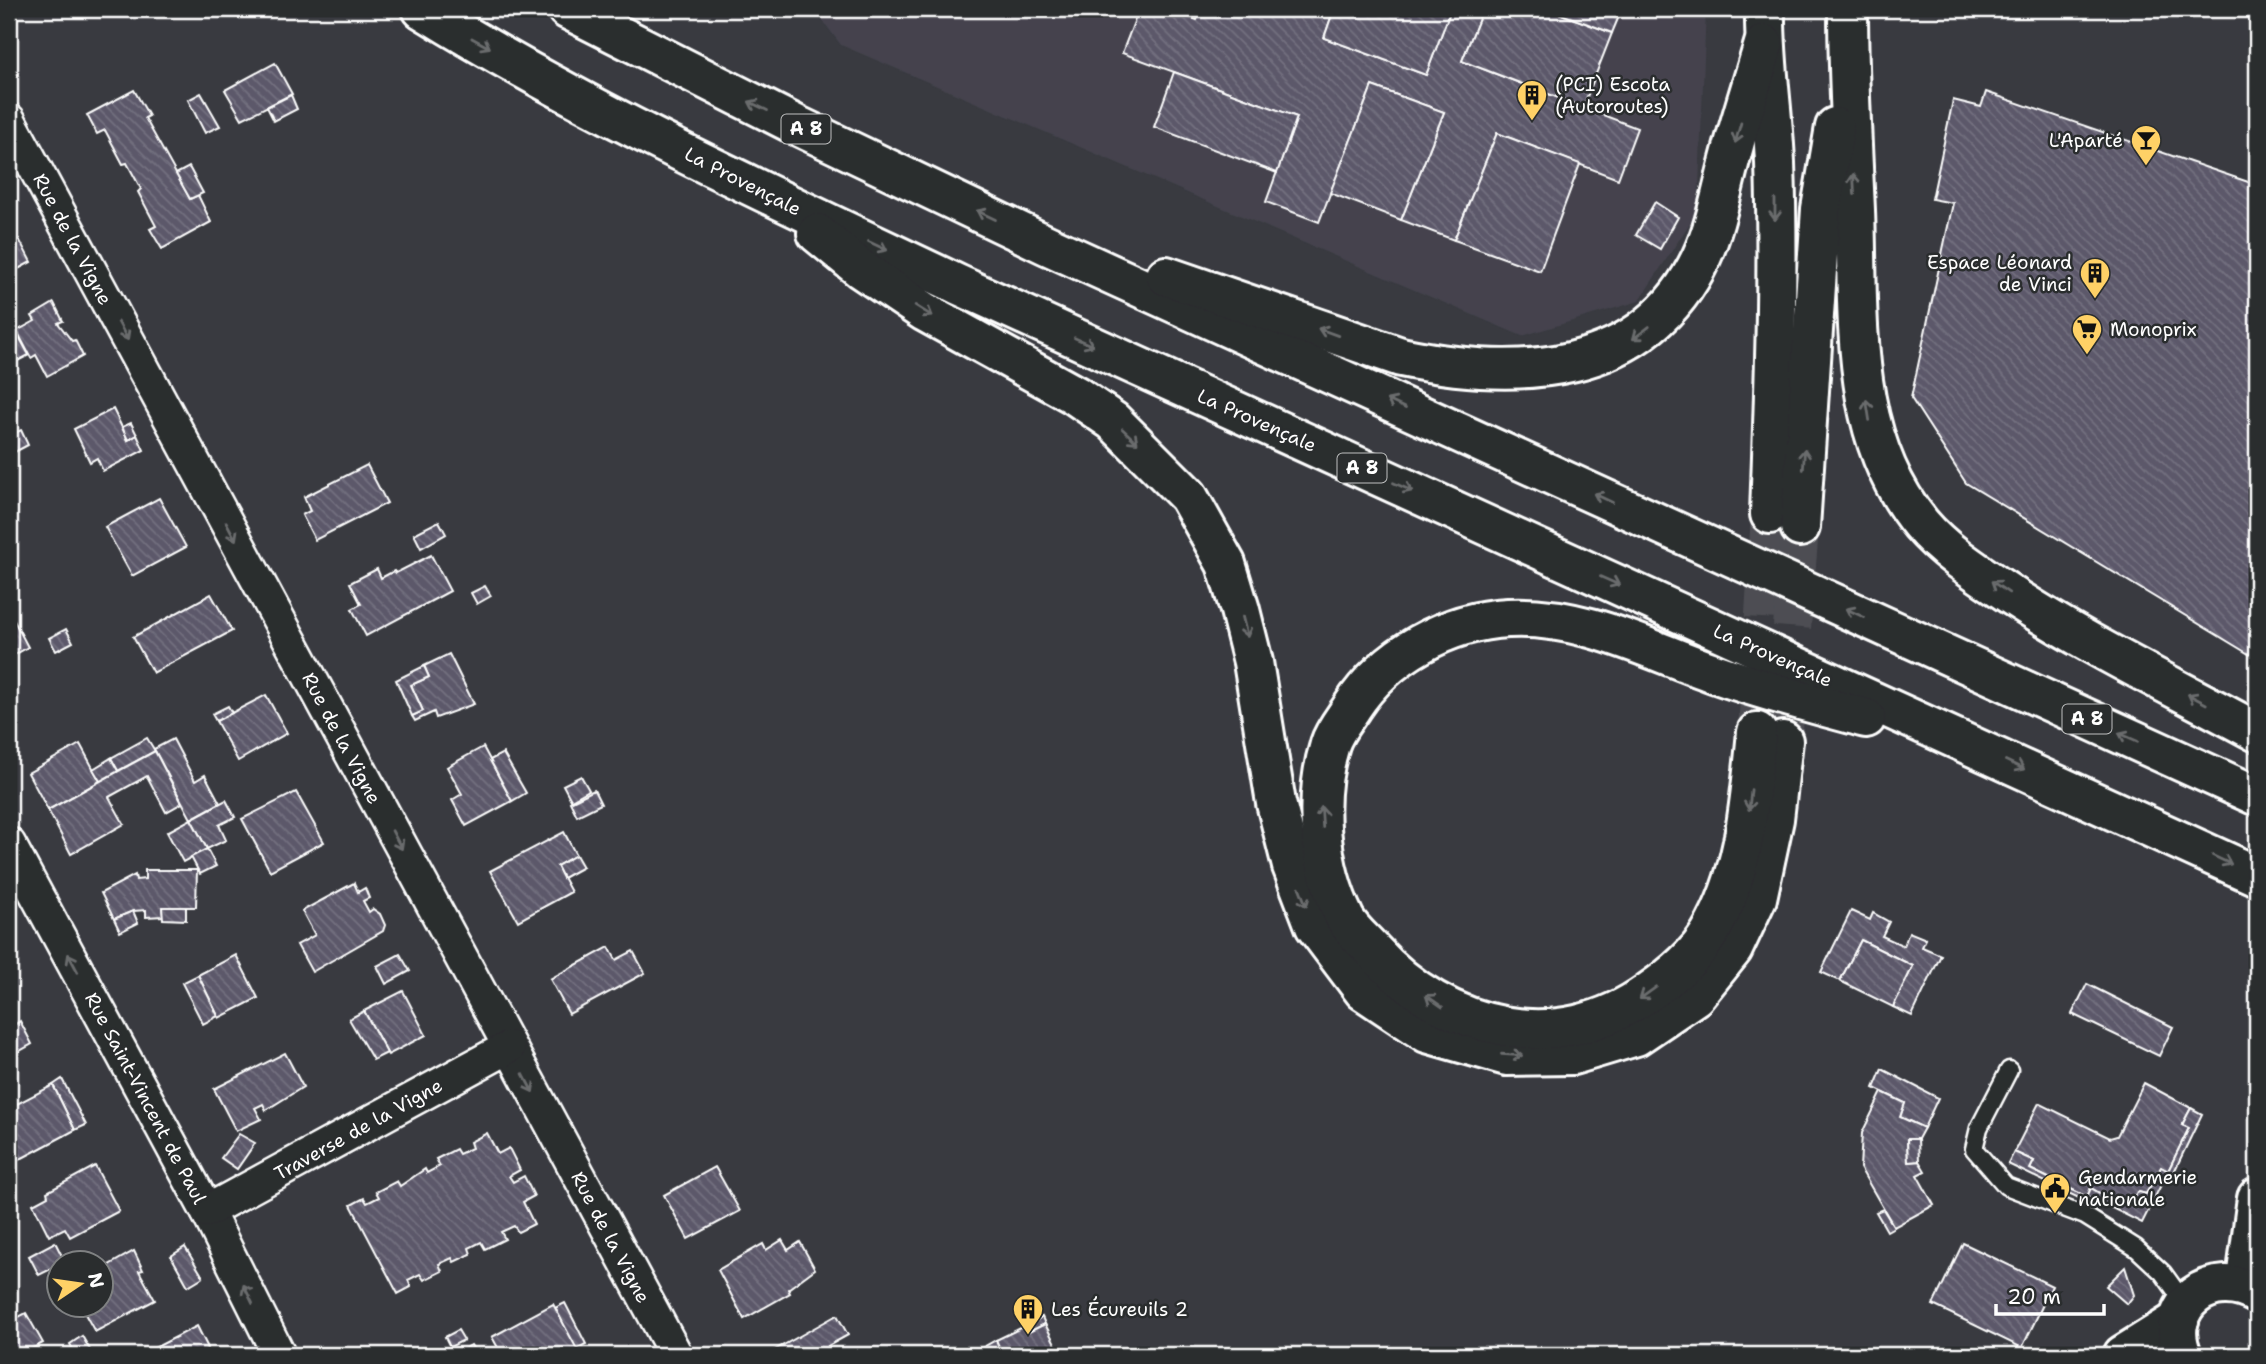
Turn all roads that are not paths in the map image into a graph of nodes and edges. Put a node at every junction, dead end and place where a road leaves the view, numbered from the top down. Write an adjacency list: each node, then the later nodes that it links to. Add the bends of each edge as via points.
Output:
1 (422, 9): 7 (main road, La Provençale / A 8, one-way to 7, via 590,103)
2 (567, 9): 8 (main road, A 8, one-way to 2)
3 (1848, 9): 5 (main road)
4 (1764, 26): 5 (main road, one-way to 5, via 1775,162 1776,345 1785,521 1821,209); 8 (main road, one-way to 8, via 1702,257 1682,291 1634,339 1586,357 1522,369 1483,370 1401,357 1164,275)
5 (1848, 53): 9 (main road, one-way to 5, via 2038,613 1967,565 1922,525 1902,496 1871,428 1858,333)
6 (9, 120): 14 (street, Rue de la Vigne, one-way to 14)
7 (772, 196): 10 (main road, La Provençale / A 8, one-way to 10); 10 (main road, one-way to 10, via 861,269 914,305 1113,421 1188,496 1226,564 1240,610 1276,803 1292,866 1315,926 1364,991 1427,1033 1507,1056 1573,1055 1636,1035 1695,996 1733,949 1757,898 1774,819 1770,736 1730,891 1709,935 1671,976 1623,1011 1570,1028 1511,1029 1443,1008 1390,969 1346,921 1325,857 1320,796 1331,741 1363,691 1406,652 1452,628 1508,618 1560,621 1614,633 1801,700)
8 (1047, 245): 11 (main road, A 8, one-way to 8)
9 (2257, 732)
10 (1953, 737): 13 (main road, La Provençale / A 8, one-way to 13)
11 (2257, 796)
12 (9, 844): 17 (street, Rue Saint-Vincent de Paul, one-way to 12)
13 (2257, 876)
14 (509, 1047): 17 (street, Traverse de la Vigne); 21 (street, Rue de la Vigne, one-way to 21)
15 (2009, 1070): 19 (lane, via 1979,1128 1974,1149 2006,1186 2085,1216 2136,1248 2163,1273)
16 (2257, 1198): 18 (main road)
17 (207, 1211): 20 (street, Rue Saint-Vincent de Paul, one-way to 17)
18 (2251, 1290): 19 (main road, via 2229,1283 2197,1293)
19 (2182, 1327): 22 (main road)
20 (279, 1355)
21 (676, 1355)
22 (2123, 1355)

